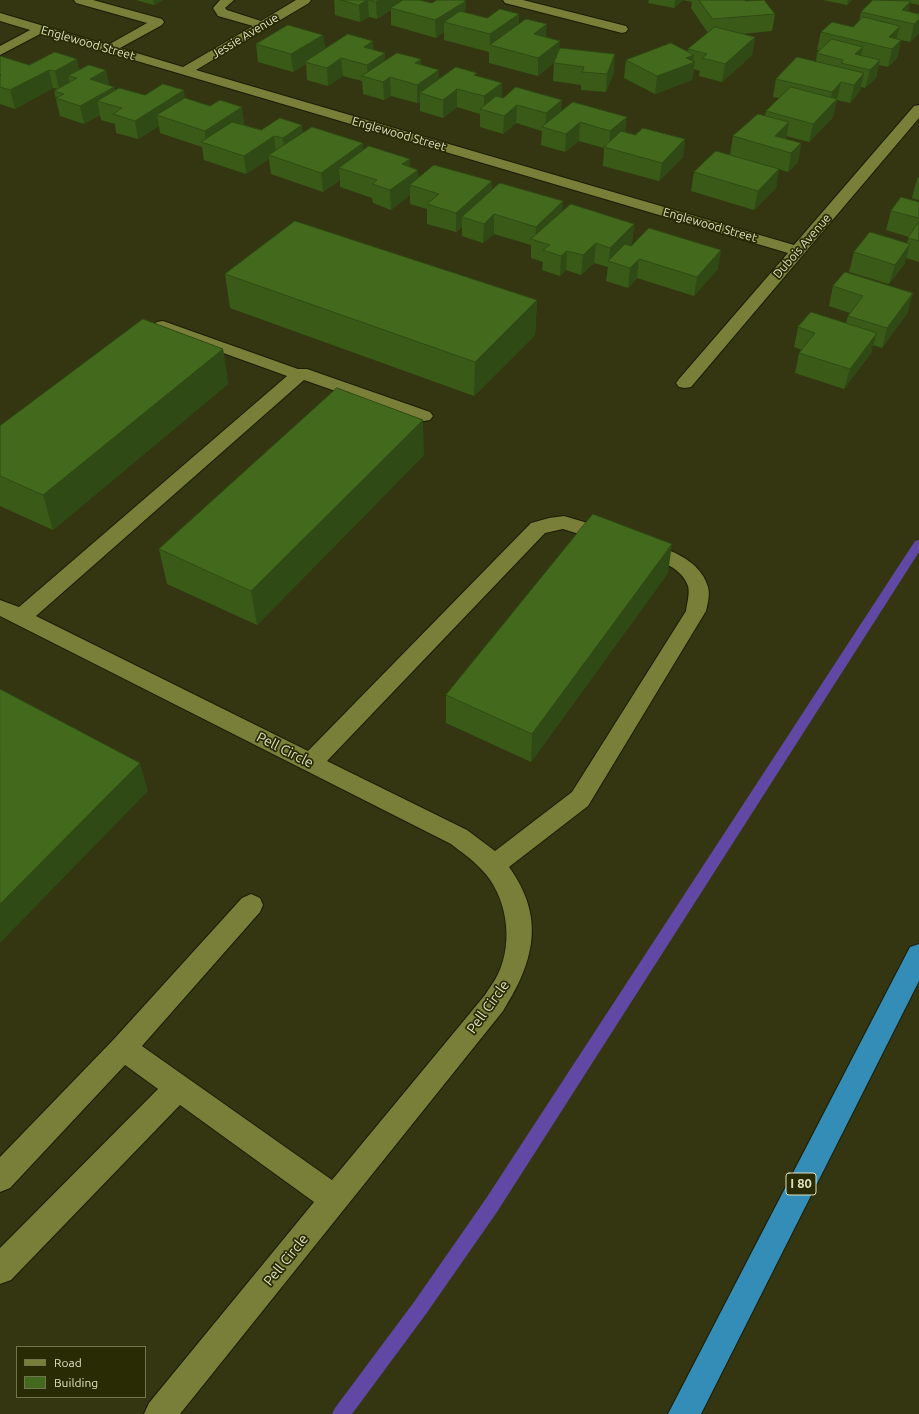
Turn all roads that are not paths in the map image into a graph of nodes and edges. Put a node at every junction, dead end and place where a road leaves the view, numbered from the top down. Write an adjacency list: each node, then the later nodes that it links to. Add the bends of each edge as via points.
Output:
1 (80, 0): 9 (street, via 158,22)
2 (228, 0): 6 (street, via 219,8 222,13)
3 (305, 0): 6 (street, Jessie Avenue)
4 (509, 0): 8 (street)
5 (0, 17): 7 (street, Englewood Street)
6 (263, 25): 11 (street, Jessie Avenue)
7 (41, 29): 9 (street, Englewood Street); 10 (street)
8 (622, 29)
9 (109, 49): 11 (street, Englewood Street)
10 (0, 51)
11 (185, 71): 13 (street, Englewood Street)
12 (919, 109): 13 (street, Dubois Avenue)
13 (798, 251): 16 (street, Dubois Avenue)
14 (125, 354): 15 (street, via 163,326)
15 (299, 375): 17 (street, via 301,373); 18 (street)
16 (685, 383)
17 (424, 416)
18 (10, 612): 19 (street, Pell Circle)
19 (311, 763): 20 (street, Pell Circle, via 458,837); 20 (street, via 538,528 564,522 667,556 686,567 698,587 696,611 580,799)
20 (494, 865): 26 (street, Pell Circle, via 510,889 520,920 519,949 510,978 494,1004)
21 (251, 905): 23 (street)
22 (919, 955): 29 (highway, I 80)
23 (123, 1048): 24 (street); 25 (street)
24 (178, 1088): 26 (street); 27 (street)
25 (0, 1178)
26 (335, 1199): 28 (street, Pell Circle)
27 (0, 1269)
28 (160, 1414)
29 (684, 1414)

